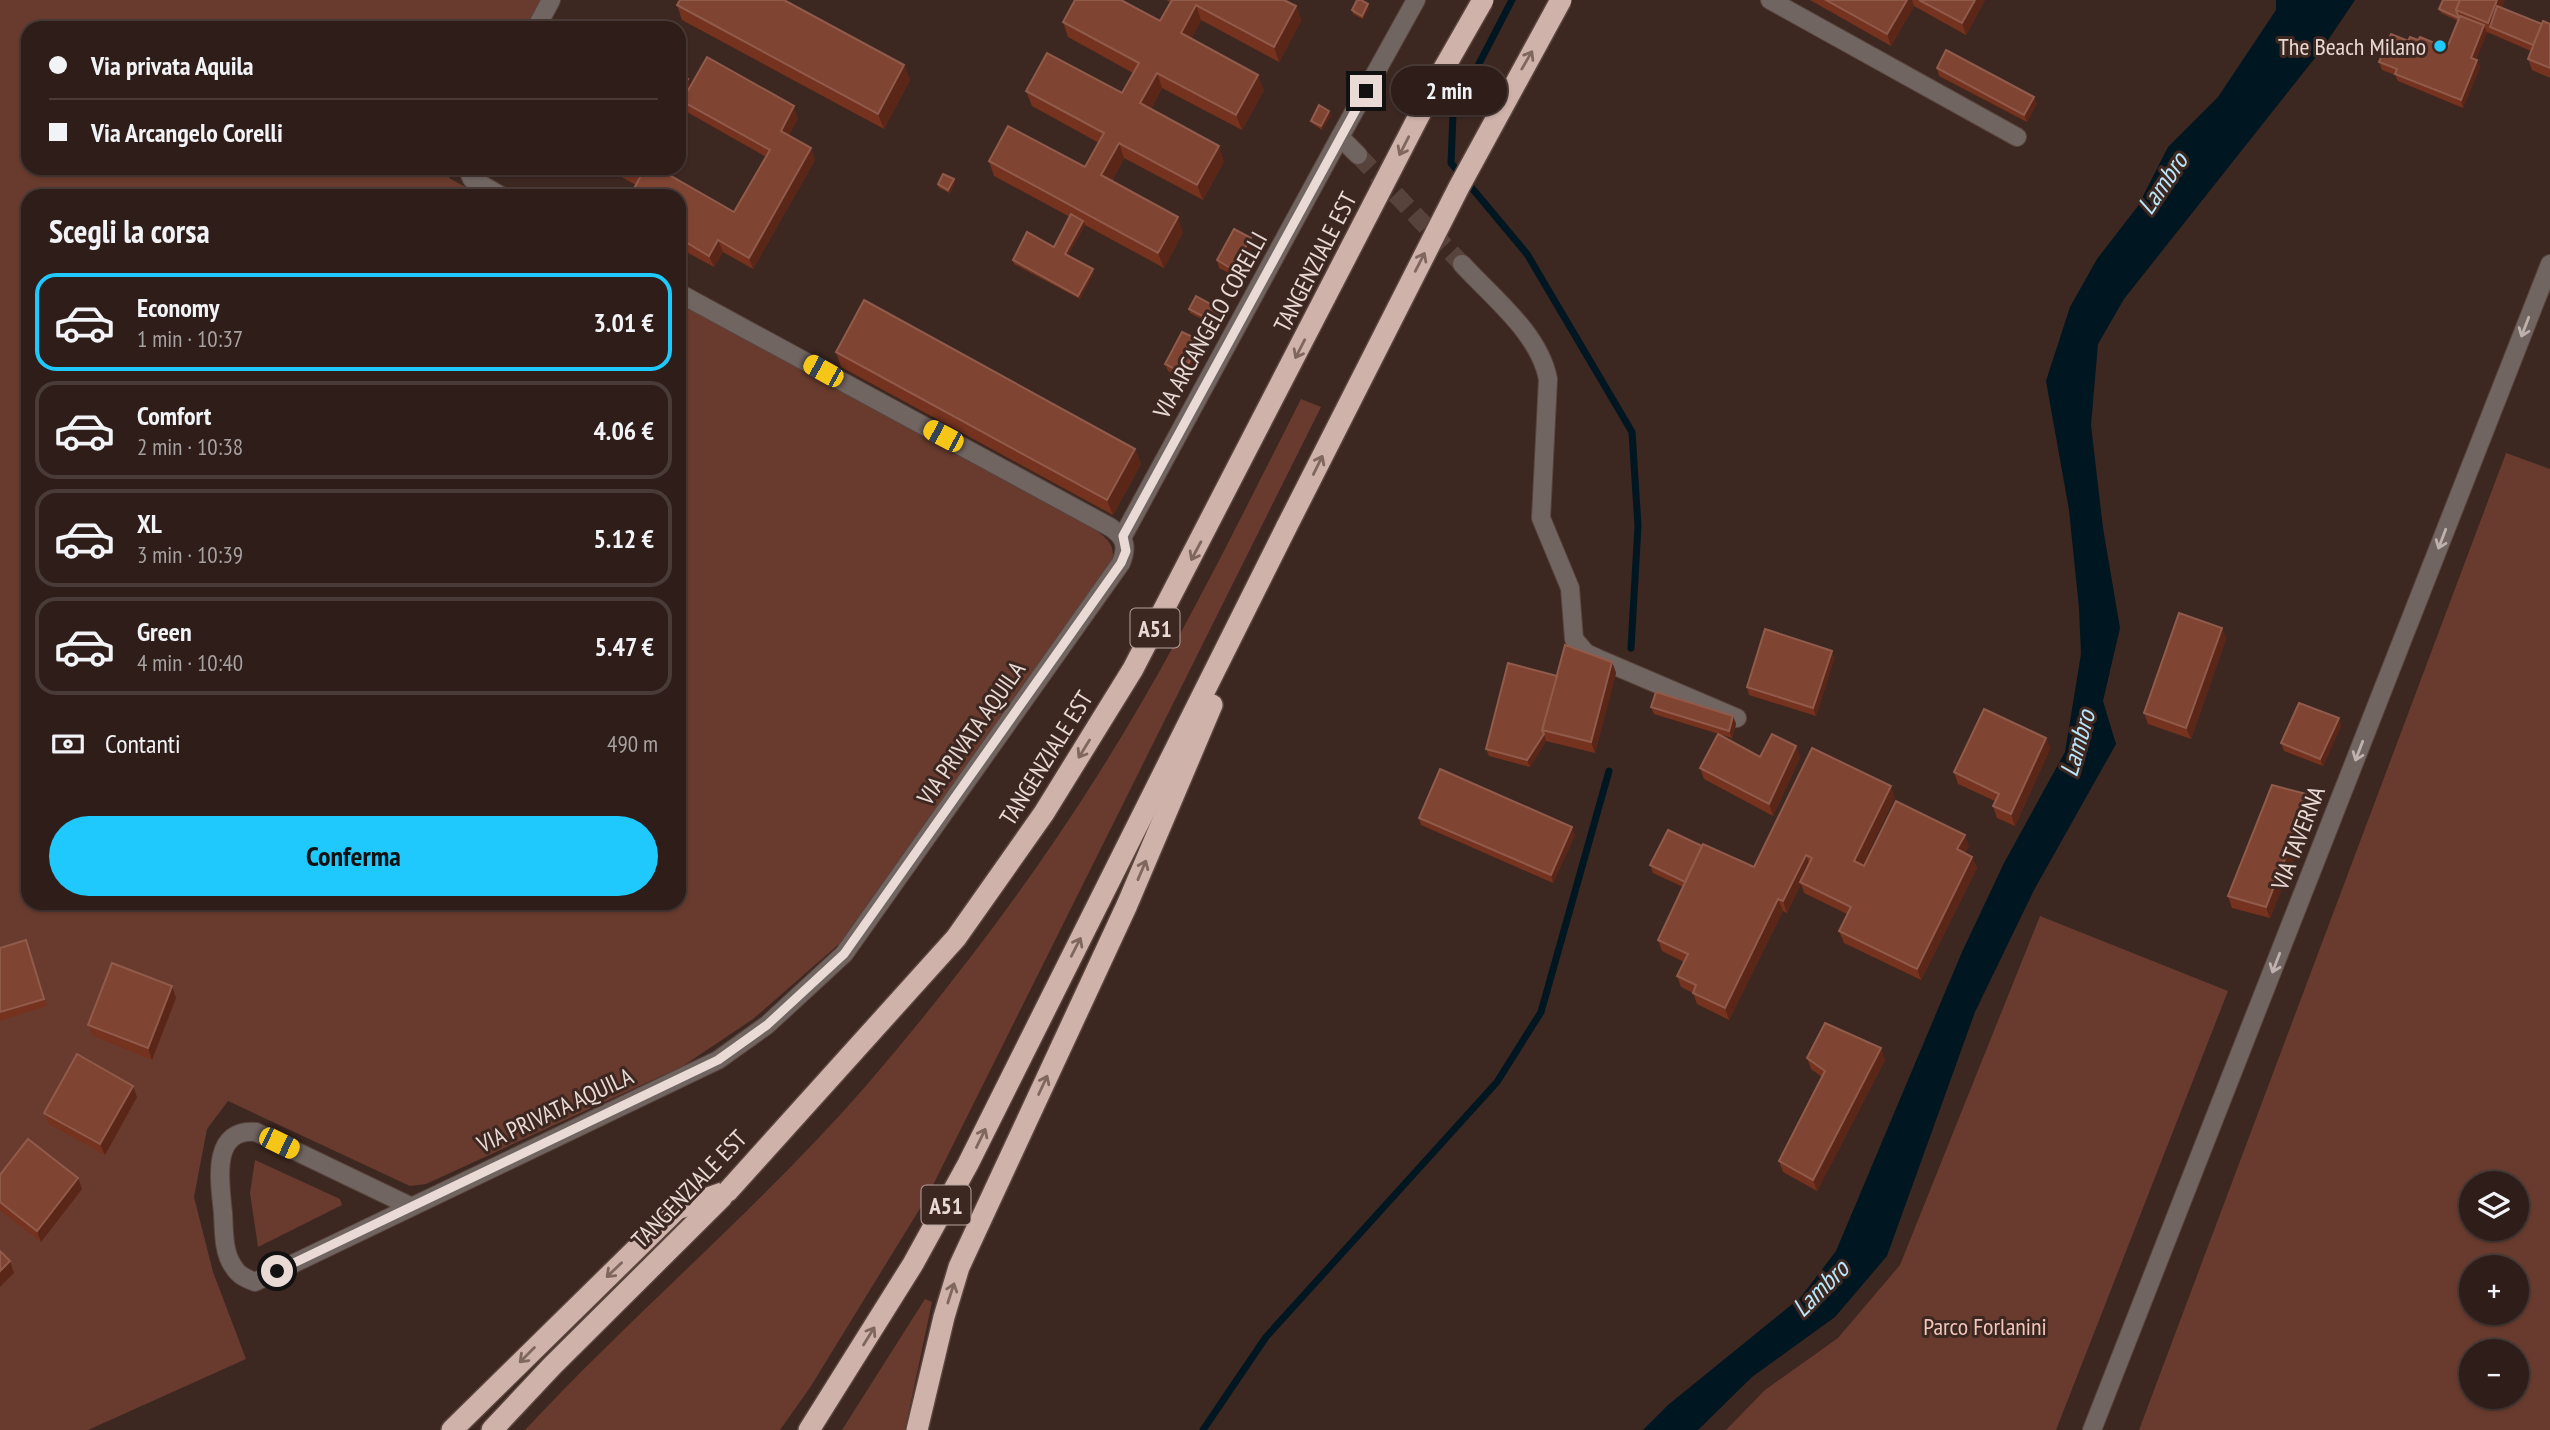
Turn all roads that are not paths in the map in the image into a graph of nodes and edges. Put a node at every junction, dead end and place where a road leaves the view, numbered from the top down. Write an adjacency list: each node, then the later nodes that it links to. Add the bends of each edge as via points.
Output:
1 (551, 0): 6 (street)
2 (1416, 0): 8 (street, VIA ARCANGELO CORELLI)
3 (1483, 0): 18 (highway, TANGENZIALE EST / A51, one-way to 18, bridge, via 1133,668 1044,813 956,938)
4 (1561, 0): 15 (highway, A51, one-way to 4, bridge, via 1459,187)
5 (1770, 0): 7 (street)
6 (540, 21)
7 (2017, 136)
8 (1340, 137): 9 (street); 16 (street, VIA ARCANGELO CORELLI)
9 (1358, 155)
10 (470, 175): 11 (street)
11 (489, 189)
12 (1462, 264): 17 (street, via 1536,346 1545,365 1541,518 1570,588 1574,639 1586,653)
13 (2550, 264): 26 (street, VIA TAVERNA, one-way to 26)
14 (686, 297): 16 (street)
15 (1287, 526): 20 (highway, A51, one-way to 15, via 968,1164); 25 (highway, one-way to 15, via 959,1267 1128,905)
16 (1123, 536): 19 (street, VIA PRIVATA AQUILA, via 1126,551 1121,563 844,954 823,975 767,1025 718,1060)
17 (1737, 719)
18 (728, 1191): 21 (highway, one-way to 21, via 677,1209); 22 (highway, TANGENZIALE EST / A51)
19 (410, 1206): 19 (street, VIA PRIVATA AQUILA, via 256,1132 243,1131 222,1151 219,1172 231,1264 255,1282)
20 (833, 1394): 23 (highway, A51); 24 (street)
21 (452, 1430)
22 (492, 1430)
23 (809, 1430)
24 (817, 1430)
25 (917, 1430)
26 (2092, 1430)

